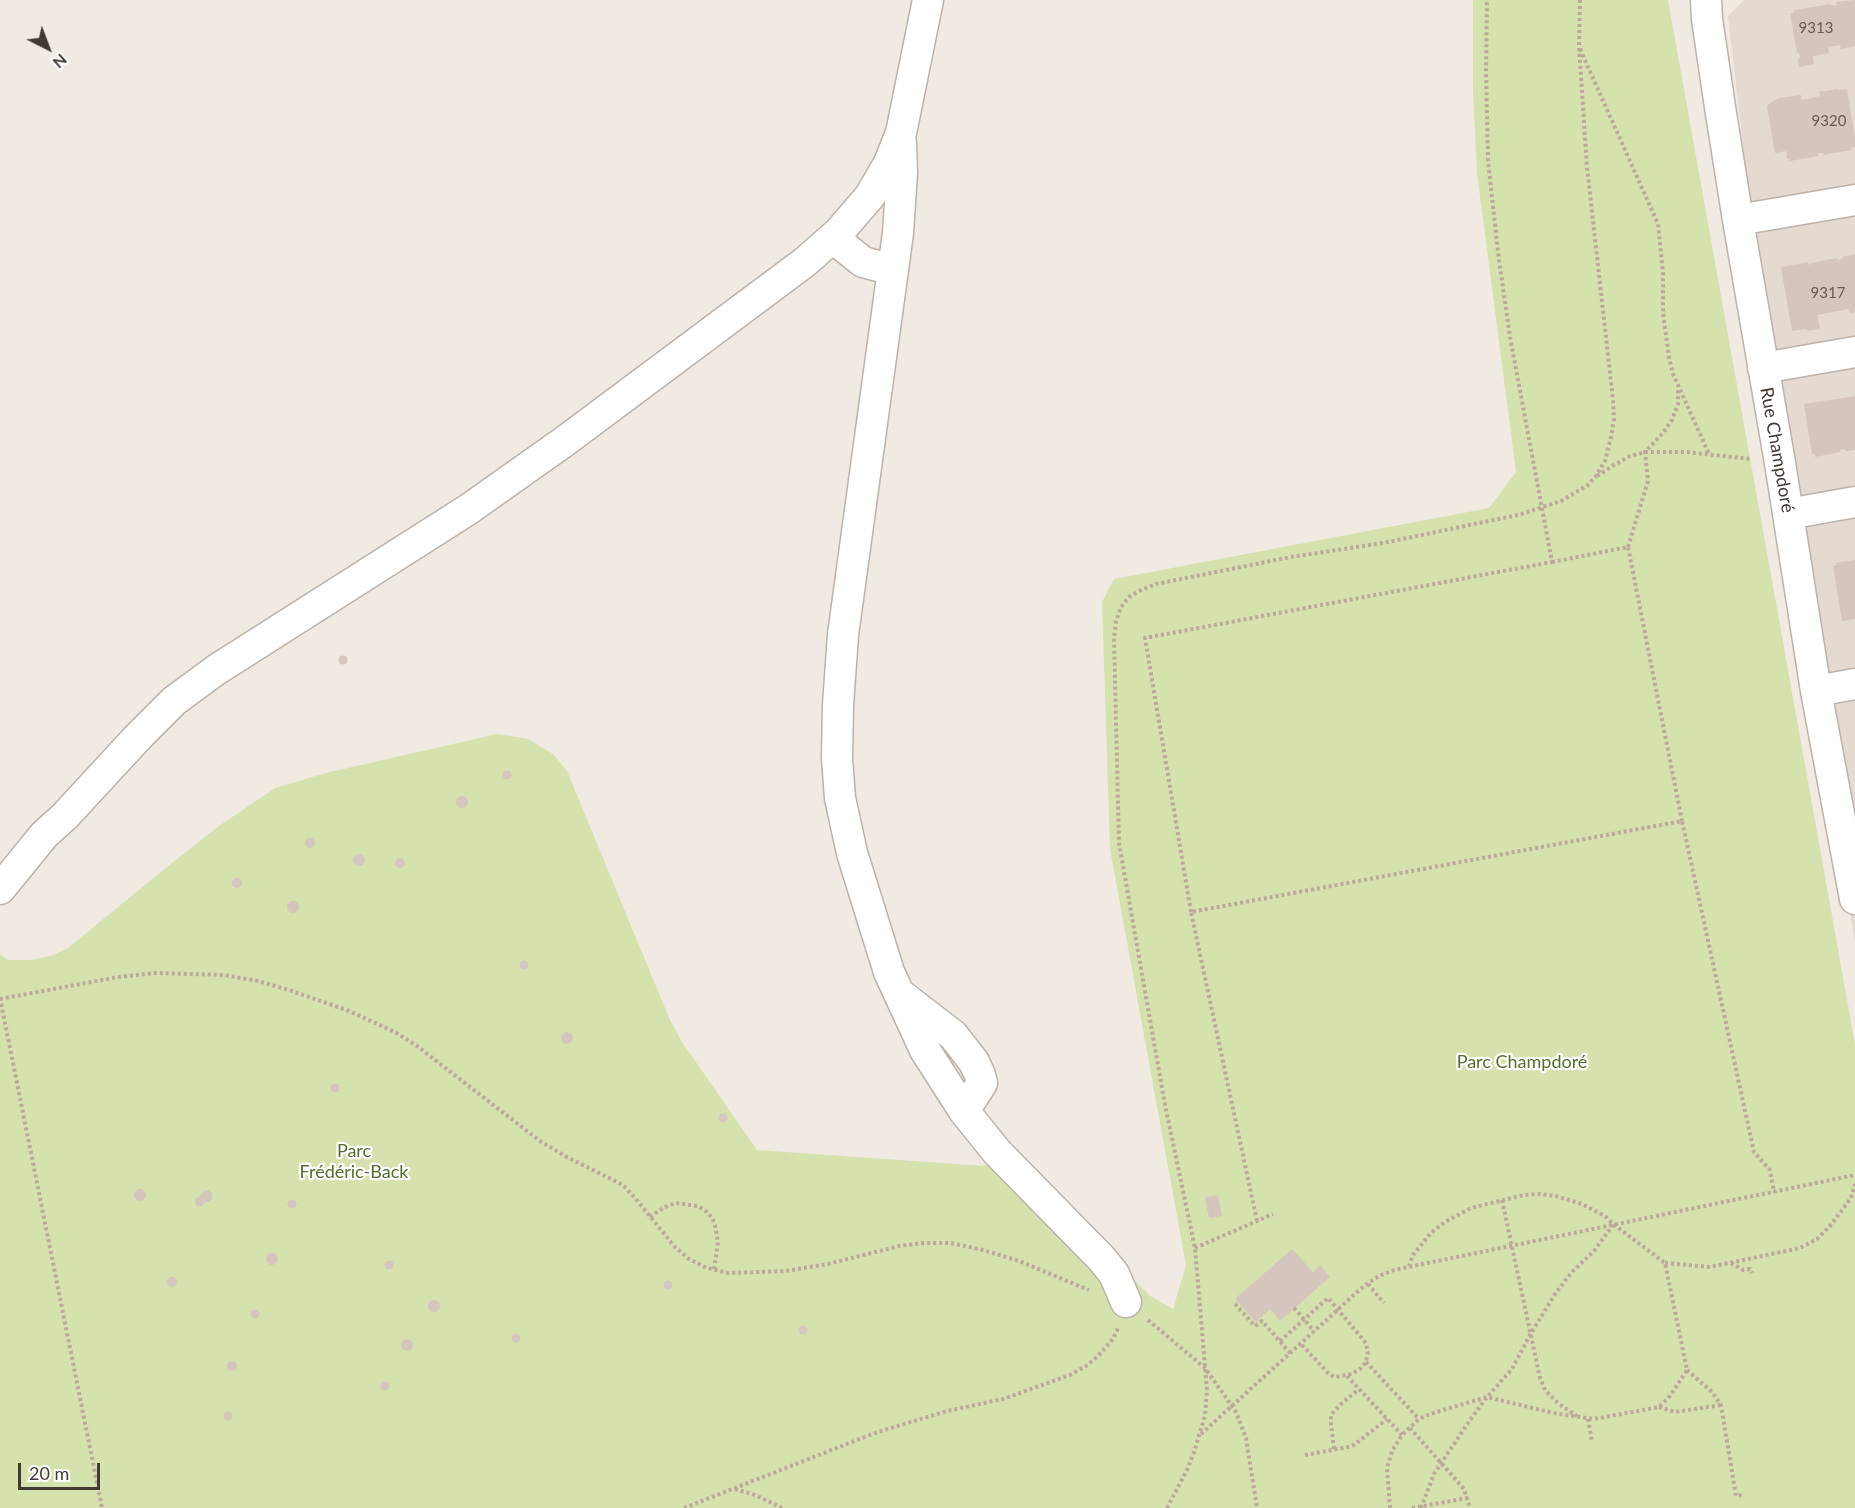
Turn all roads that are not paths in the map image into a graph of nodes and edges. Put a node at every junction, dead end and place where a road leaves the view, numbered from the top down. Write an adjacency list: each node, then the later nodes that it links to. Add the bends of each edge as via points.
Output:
1 (928, 0): 3 (street)
2 (1707, 0): 5 (street, Rue Champdoré, via 1716,86)
3 (901, 133): 6 (street, via 870,196); 7 (street, via 902,172)
4 (1855, 200): 5 (street)
5 (1738, 220): 9 (street, Rue Champdoré)
6 (833, 238): 7 (street, via 863,262); 15 (street, via 469,509 216,670 174,701 44,835)
7 (893, 270): 17 (street, via 845,623 838,705 840,798 852,853 889,972 925,1050 964,1111 997,1152 1114,1274)
8 (1855, 352): 9 (street)
9 (1763, 368): 11 (street, Rue Champdoré)
10 (1855, 502): 11 (street)
11 (1788, 514): 13 (street, Rue Champdoré)
12 (1855, 684): 13 (street)
13 (1816, 691): 14 (street, Rue Champdoré)
14 (1851, 849): 16 (street, Rue Champdoré)
15 (0, 889)
16 (1855, 899)
17 (1126, 1302)

